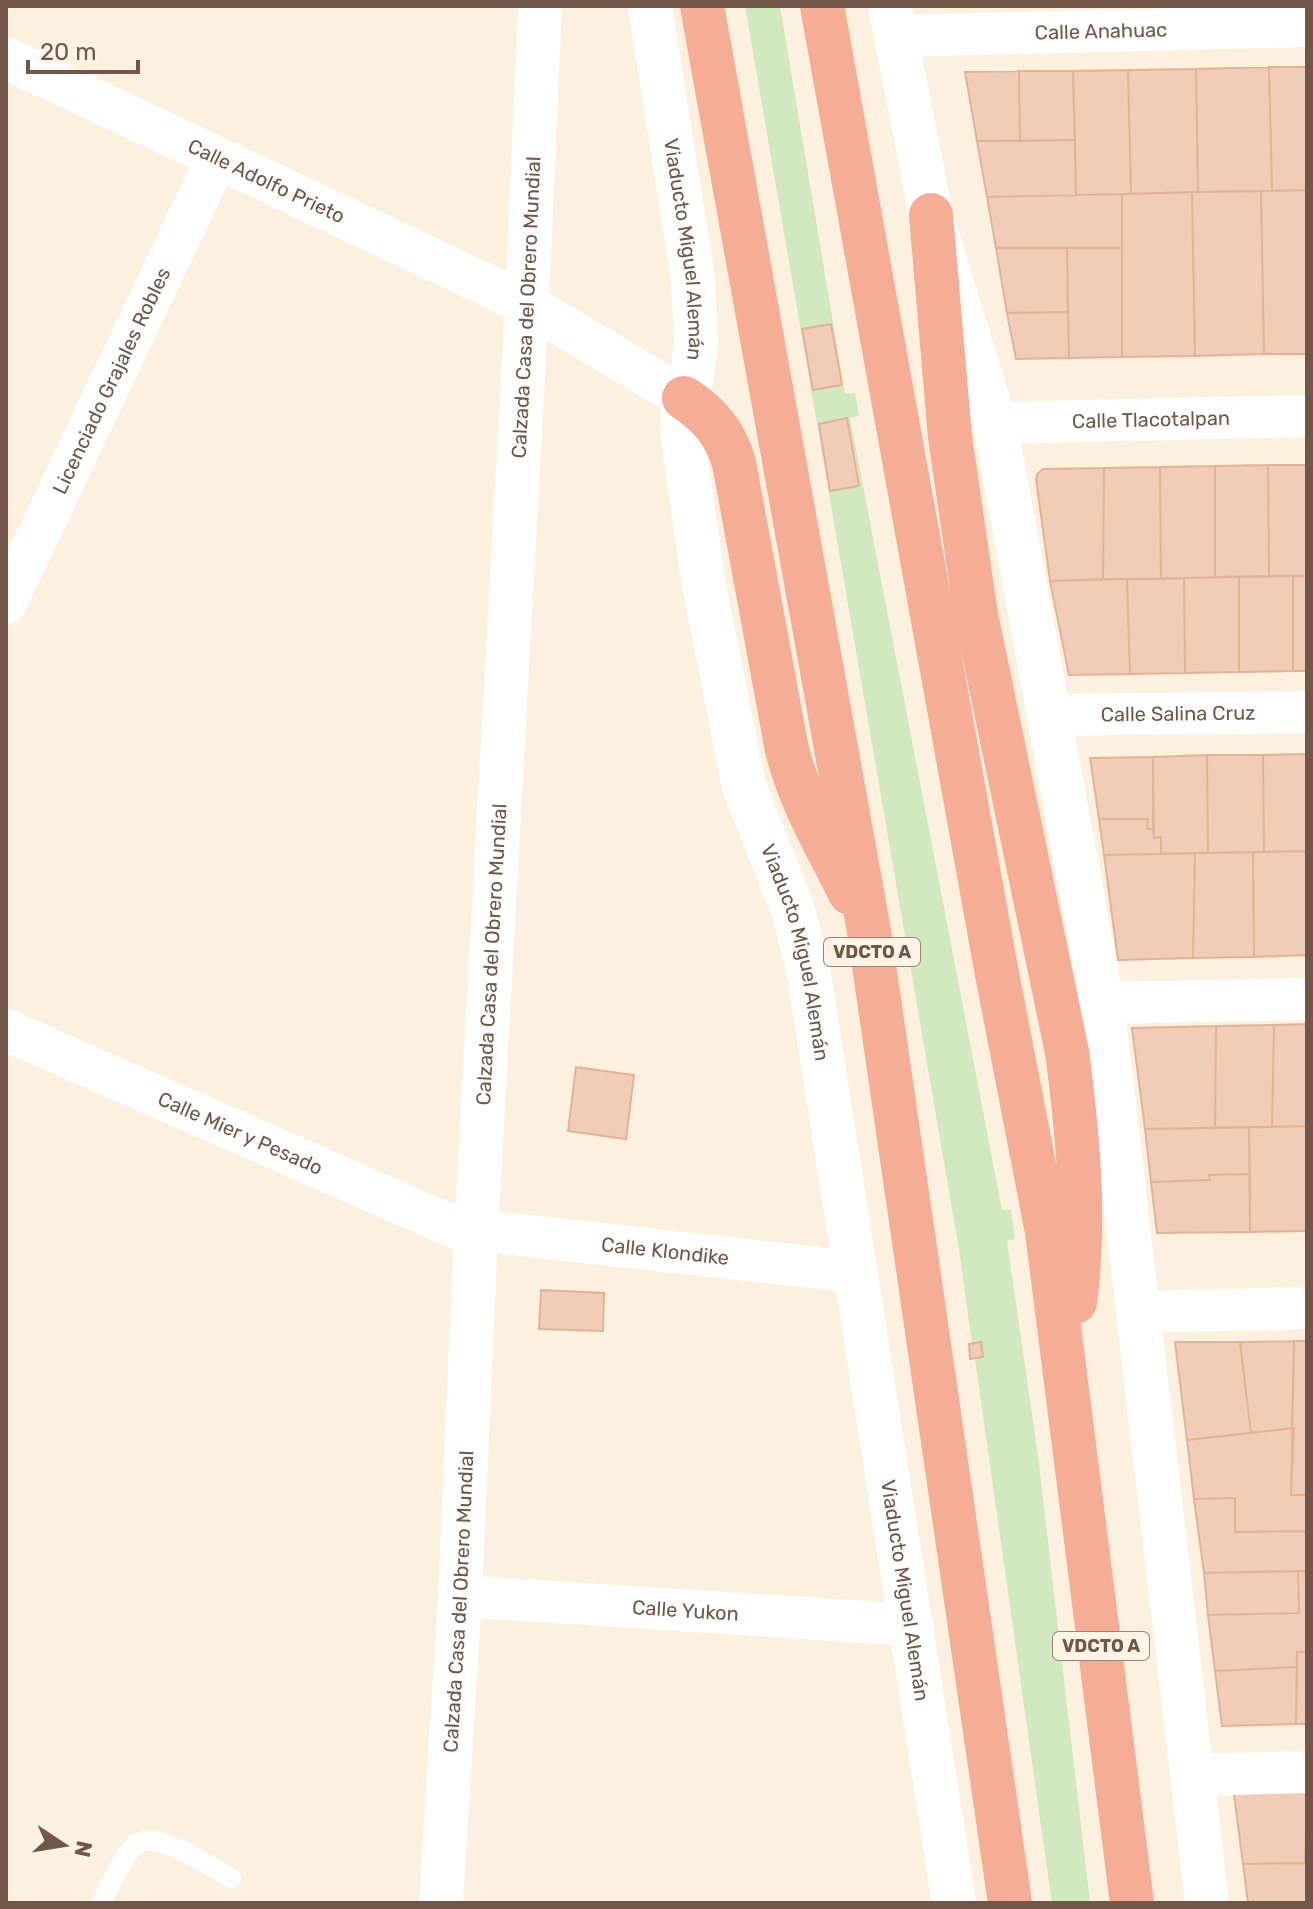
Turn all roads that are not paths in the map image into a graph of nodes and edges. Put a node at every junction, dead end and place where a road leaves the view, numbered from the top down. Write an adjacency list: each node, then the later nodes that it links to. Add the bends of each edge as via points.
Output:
1 (540, 6): 10 (main road, Calzada Casa del Obrero Mundial)
2 (650, 6): 11 (main road, Viaducto Miguel Alemán, via 693,279 695,361)
3 (702, 6): 17 (highway, VDCTO A)
4 (822, 6): 25 (highway, VDCTO A, via 1047,1232)
5 (893, 21): 6 (street, Calle Anahuac); 9 (main road)
6 (1307, 26)
7 (6, 58): 8 (street, Calle Adolfo Prieto)
8 (217, 158): 10 (street, Calle Adolfo Prieto); 14 (street, Licenciado Grajales Robles)
9 (931, 215): 13 (main road); 25 (highway, via 950,437 969,573 1067,1052 1076,1121 1080,1242)
10 (527, 304): 11 (street, Calle Adolfo Prieto); 21 (main road, Calzada Casa del Obrero Mundial)
11 (684, 398): 17 (highway, via 702,409 728,443 795,779); 22 (main road, Viaducto Miguel Alemán, via 682,433 707,601 744,787 793,910 808,968)
12 (1307, 416): 13 (street, Calle Tlacotalpan)
13 (995, 423): 16 (main road)
14 (6, 603)
15 (1307, 712): 16 (street, Calle Salina Cruz)
16 (1048, 715): 19 (main road)
17 (869, 931): 34 (highway, VDCTO A)
18 (1307, 999): 19 (street)
19 (1102, 1003): 24 (main road)
20 (6, 1030): 21 (street, Calle Mier y Pesado, via 456,1228)
21 (476, 1232): 22 (street, Calle Klondike); 26 (main road, Calzada Casa del Obrero Mundial)
22 (856, 1272): 27 (main road, Viaducto Miguel Alemán)
23 (1307, 1308): 24 (street)
24 (1138, 1312): 29 (main road)
25 (1069, 1389): 35 (highway, VDCTO A)
26 (460, 1596): 27 (street, Calle Yukon); 32 (main road, Calzada Casa del Obrero Mundial)
27 (913, 1625): 33 (main road, Viaducto Miguel Alemán)
28 (1307, 1772): 29 (street)
29 (1192, 1775): 36 (main road)
30 (231, 1878): 31 (lane, via 151,1840 137,1843 128,1854)
31 (101, 1903)
32 (441, 1903)
33 (954, 1903)
34 (1010, 1903)
35 (1132, 1903)
36 (1207, 1903)

